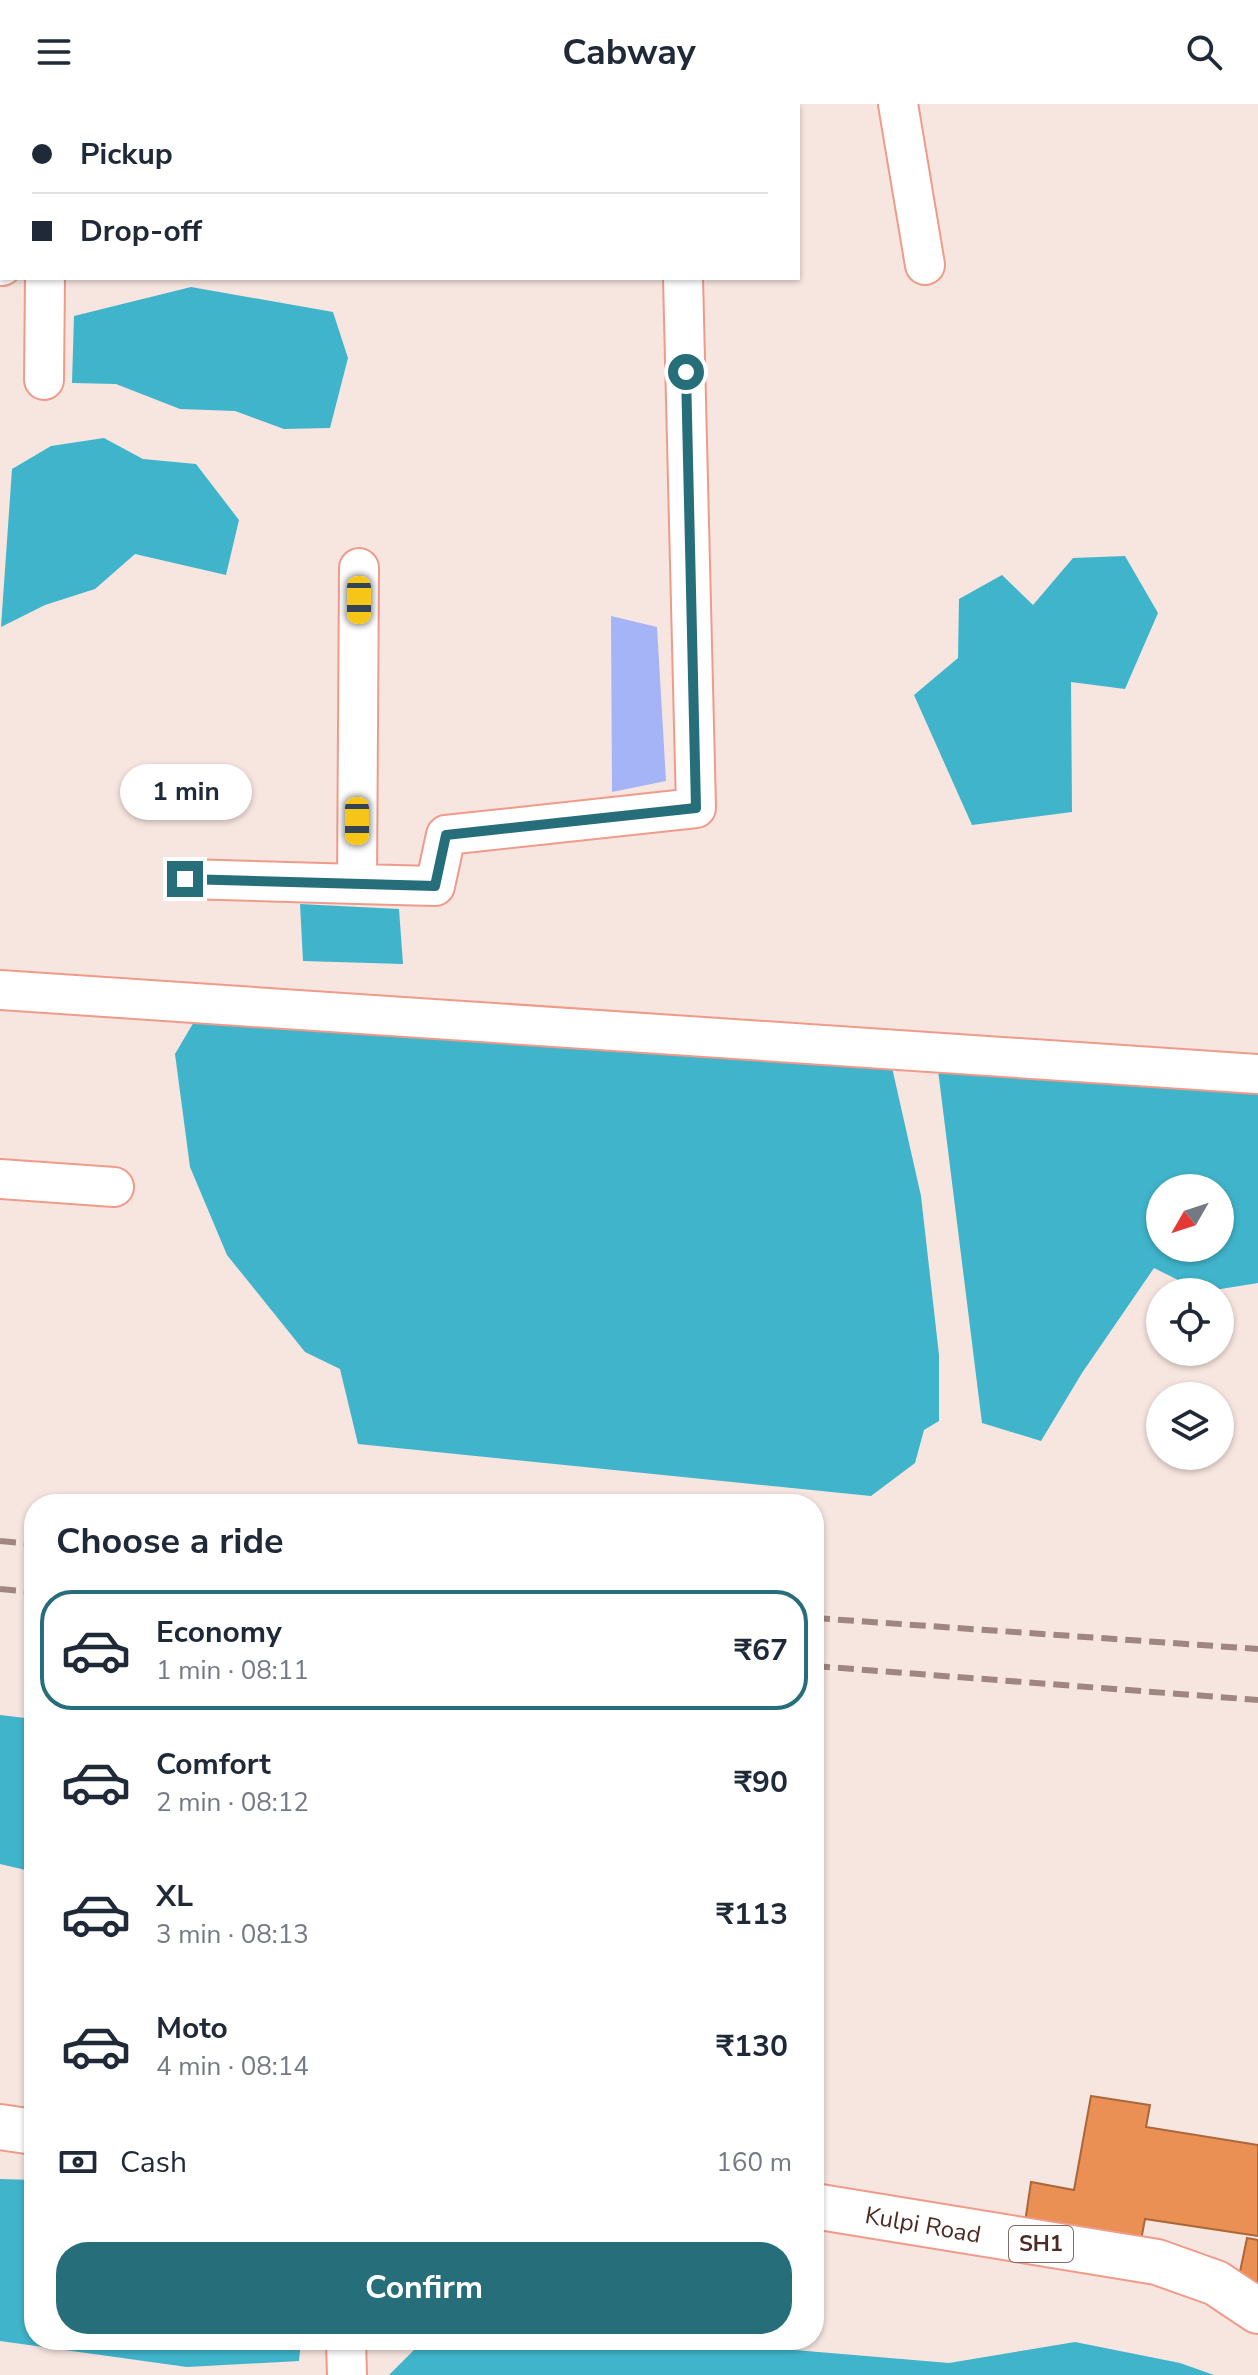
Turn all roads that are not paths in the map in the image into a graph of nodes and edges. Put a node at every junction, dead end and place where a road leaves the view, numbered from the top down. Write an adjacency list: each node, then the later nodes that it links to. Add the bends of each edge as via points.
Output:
1 (898, 104): 2 (street)
2 (925, 265)
3 (45, 280): 5 (street)
4 (683, 280): 8 (street, via 696,808 446,835 435,886)
5 (44, 380)
6 (359, 568): 8 (street)
7 (185, 879): 8 (street)
8 (357, 884)
9 (0, 990): 10 (street)
10 (1258, 1074)
11 (0, 1179): 12 (street)
12 (114, 1187)
13 (0, 2127): 14 (main road)
14 (24, 2131)
15 (824, 2208): 16 (main road, Kulpi Road / SH1, via 1157,2262 1216,2283)
16 (1258, 2311)
17 (346, 2350): 18 (street)
18 (347, 2375)

